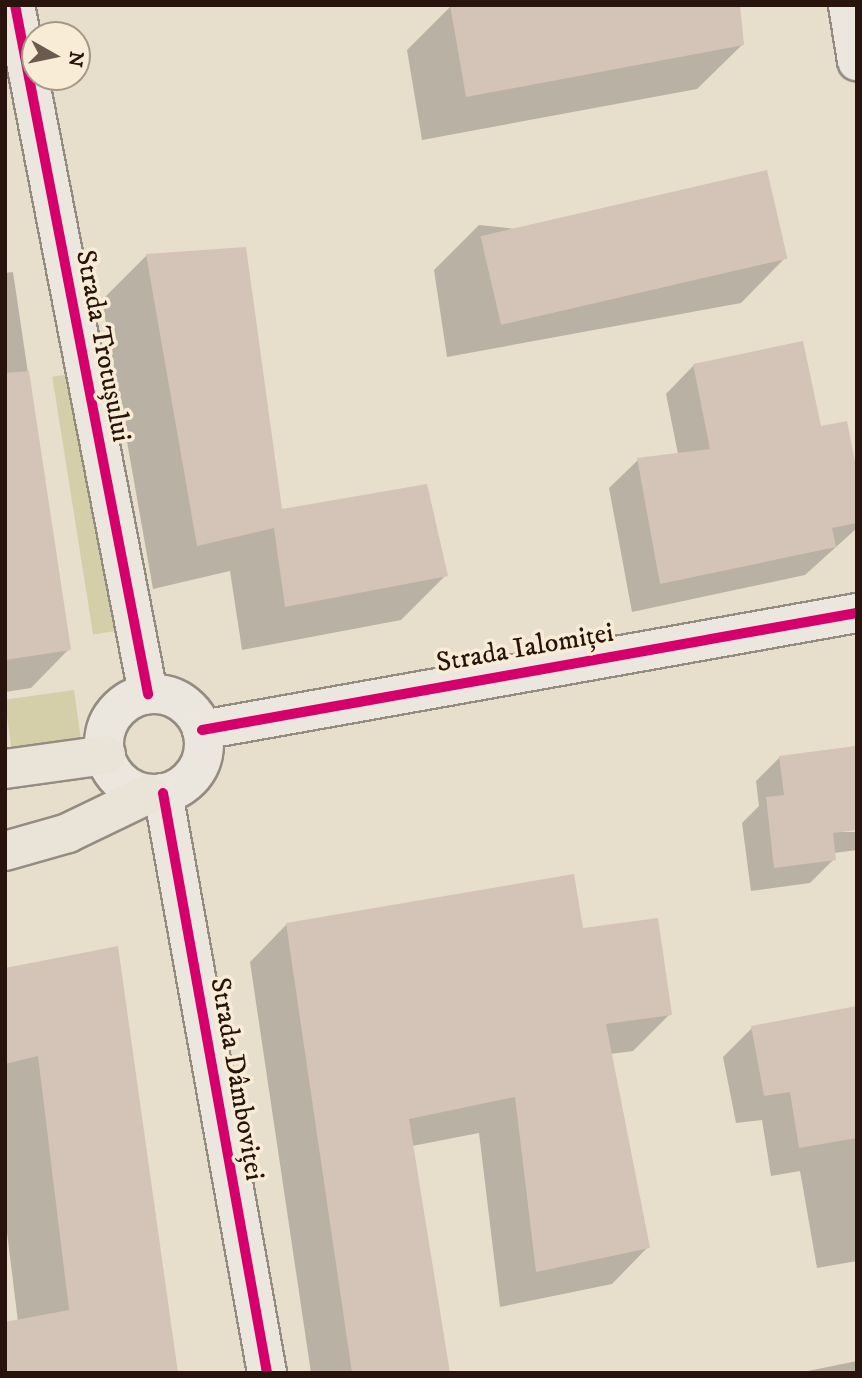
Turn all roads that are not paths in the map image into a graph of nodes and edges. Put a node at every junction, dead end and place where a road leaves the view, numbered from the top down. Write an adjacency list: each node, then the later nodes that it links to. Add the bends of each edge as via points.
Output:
1 (15, 5): 5 (street, Strada Trotușului)
2 (848, 5): 3 (street)
3 (857, 61)
4 (857, 613): 6 (street, Strada Ialomiței)
5 (148, 694): 6 (street, via 176,699 196,717); 7 (street, via 134,698 114,715 106,734)
6 (202, 730): 9 (street, via 204,744 197,770 188,781)
7 (106, 755): 8 (main road); 9 (street, via 121,781)
8 (5, 769)
9 (156, 793): 10 (main road, via 68,833); 11 (street, Strada Dâmboviței)
10 (5, 851)
11 (267, 1373)

